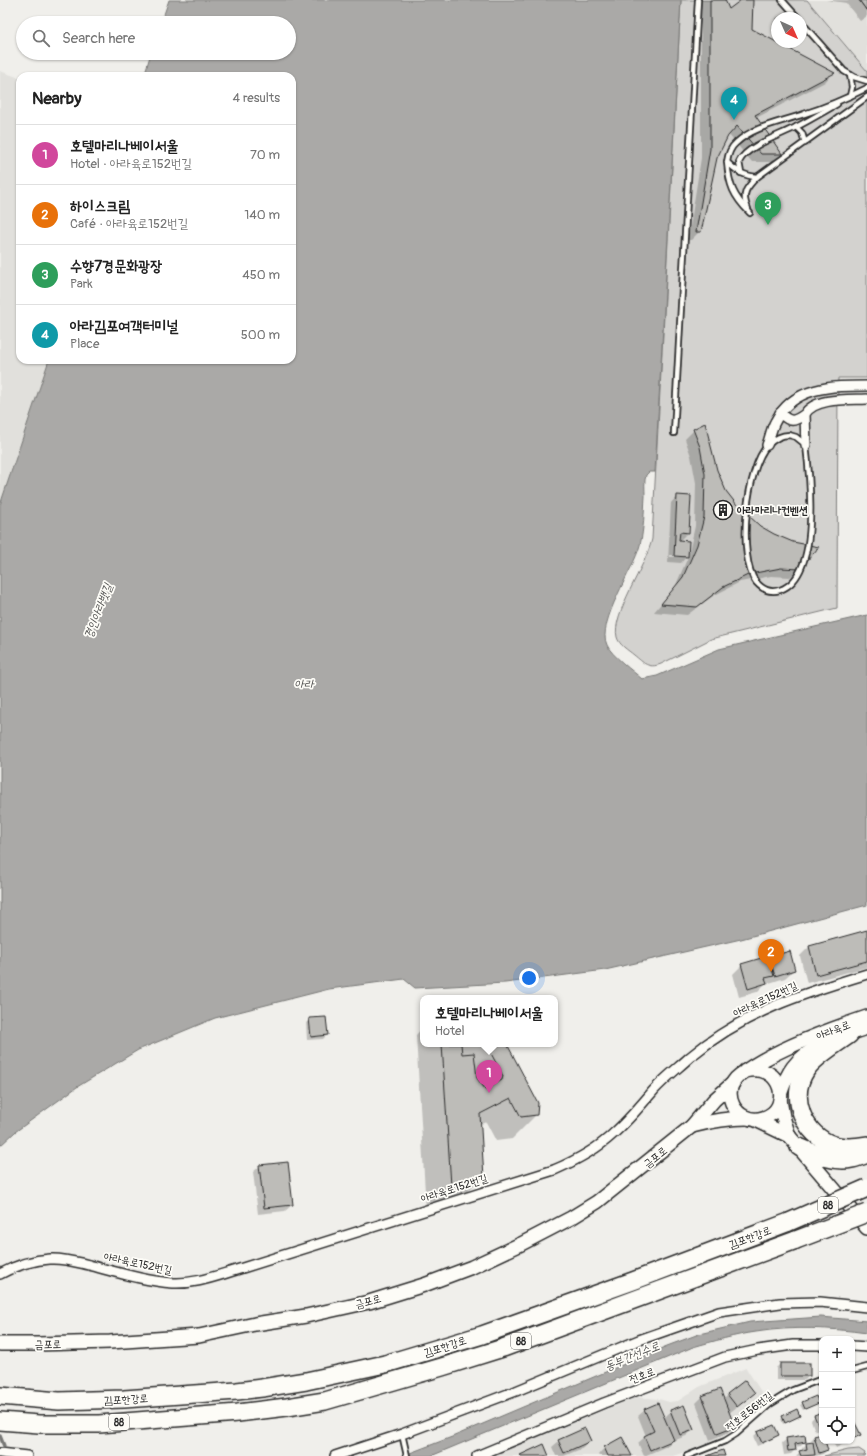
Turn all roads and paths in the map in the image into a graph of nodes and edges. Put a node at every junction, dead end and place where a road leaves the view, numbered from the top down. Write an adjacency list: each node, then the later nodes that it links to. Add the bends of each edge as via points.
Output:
1 (698, 0): 22 (lane)
2 (782, 0): 3 (lane)
3 (793, 12)
4 (807, 29): 5 (lane)
5 (850, 75): 6 (lane); 8 (lane)
6 (867, 80)
7 (867, 88): 8 (lane)
8 (850, 96): 10 (lane)
9 (867, 98): 12 (lane)
10 (845, 99): 11 (lane); 13 (lane, via 767,126 743,138 732,147)
11 (796, 127): 12 (lane, via 802,133); 14 (lane, via 744,154 739,162)
12 (805, 143): 15 (lane)
13 (727, 162): 14 (lane); 15 (lane, via 732,190 750,213 745,194)
14 (741, 173): 15 (lane)
15 (757, 177)
16 (867, 386): 17 (street)
17 (824, 388): 19 (street); 20 (street, via 804,394)
18 (867, 399): 19 (street)
19 (827, 402): 21 (street, via 812,407)
20 (780, 413): 21 (street, via 790,421); 24 (street)
21 (805, 414): 23 (street)
22 (674, 433)
23 (806, 445): 24 (lane, via 790,435 780,436); 24 (lane, via 811,509 803,561 792,583 780,590 769,591 757,583 750,571 746,552 751,487)
24 (767, 446)
25 (867, 974): 40 (street, 아라육로152번길, via 780,1003 724,1032 672,1073 619,1129 600,1145 584,1156 554,1170 201,1281 162,1282 60,1259 32,1262 10,1268)
26 (867, 1017): 29 (main road, 아라육로, via 799,1042)
27 (867, 1028): 28 (main road, 아라육로)
28 (850, 1034): 31 (main road, 아라육로, via 821,1045 793,1066); 35 (highway, via 806,1070 800,1082 799,1104 808,1126 824,1141 845,1147)
29 (745, 1071): 30 (main road); 31 (main road, via 754,1069 770,1073 779,1085)
30 (733, 1083): 32 (main road, via 730,1091 732,1104 740,1114); 33 (main road, via 714,1100)
31 (780, 1096): 32 (main road, via 772,1113 765,1118); 34 (main road, via 783,1117)
32 (752, 1119): 33 (main road, via 726,1118); 34 (main road)
33 (692, 1126): 42 (main road, 금포로, via 603,1198 571,1218 472,1267 424,1285 369,1302 199,1336 110,1342)
34 (794, 1142): 36 (highway, via 823,1157 836,1160 851,1160); 39 (main road)
35 (867, 1146)
36 (867, 1154)
37 (867, 1188): 49 (highway, 김포한강로 / 88, bridge, via 789,1222 633,1281 482,1335 386,1364 306,1381 237,1391 59,1401)
38 (867, 1213): 50 (highway, 김포한강로 / 88, bridge, via 503,1348 325,1401 238,1413 99,1424)
39 (867, 1228)
40 (0, 1274)
41 (867, 1307): 51 (street, via 820,1302 780,1303 719,1312 639,1340)
42 (0, 1344)
43 (819, 1345): 56 (street, 전호로, via 793,1345 725,1357 604,1403)
44 (855, 1346): 45 (street)
45 (867, 1347)
46 (867, 1367): 47 (lane)
47 (855, 1370)
48 (819, 1380): 57 (lane, 전호로56번길, via 793,1390 770,1404 725,1441)
49 (0, 1396)
50 (0, 1421)
51 (403, 1439): 54 (street); 55 (lane)
52 (0, 1452): 53 (street)
53 (27, 1456)
54 (335, 1456)
55 (407, 1456)
56 (477, 1456)
57 (688, 1456)

